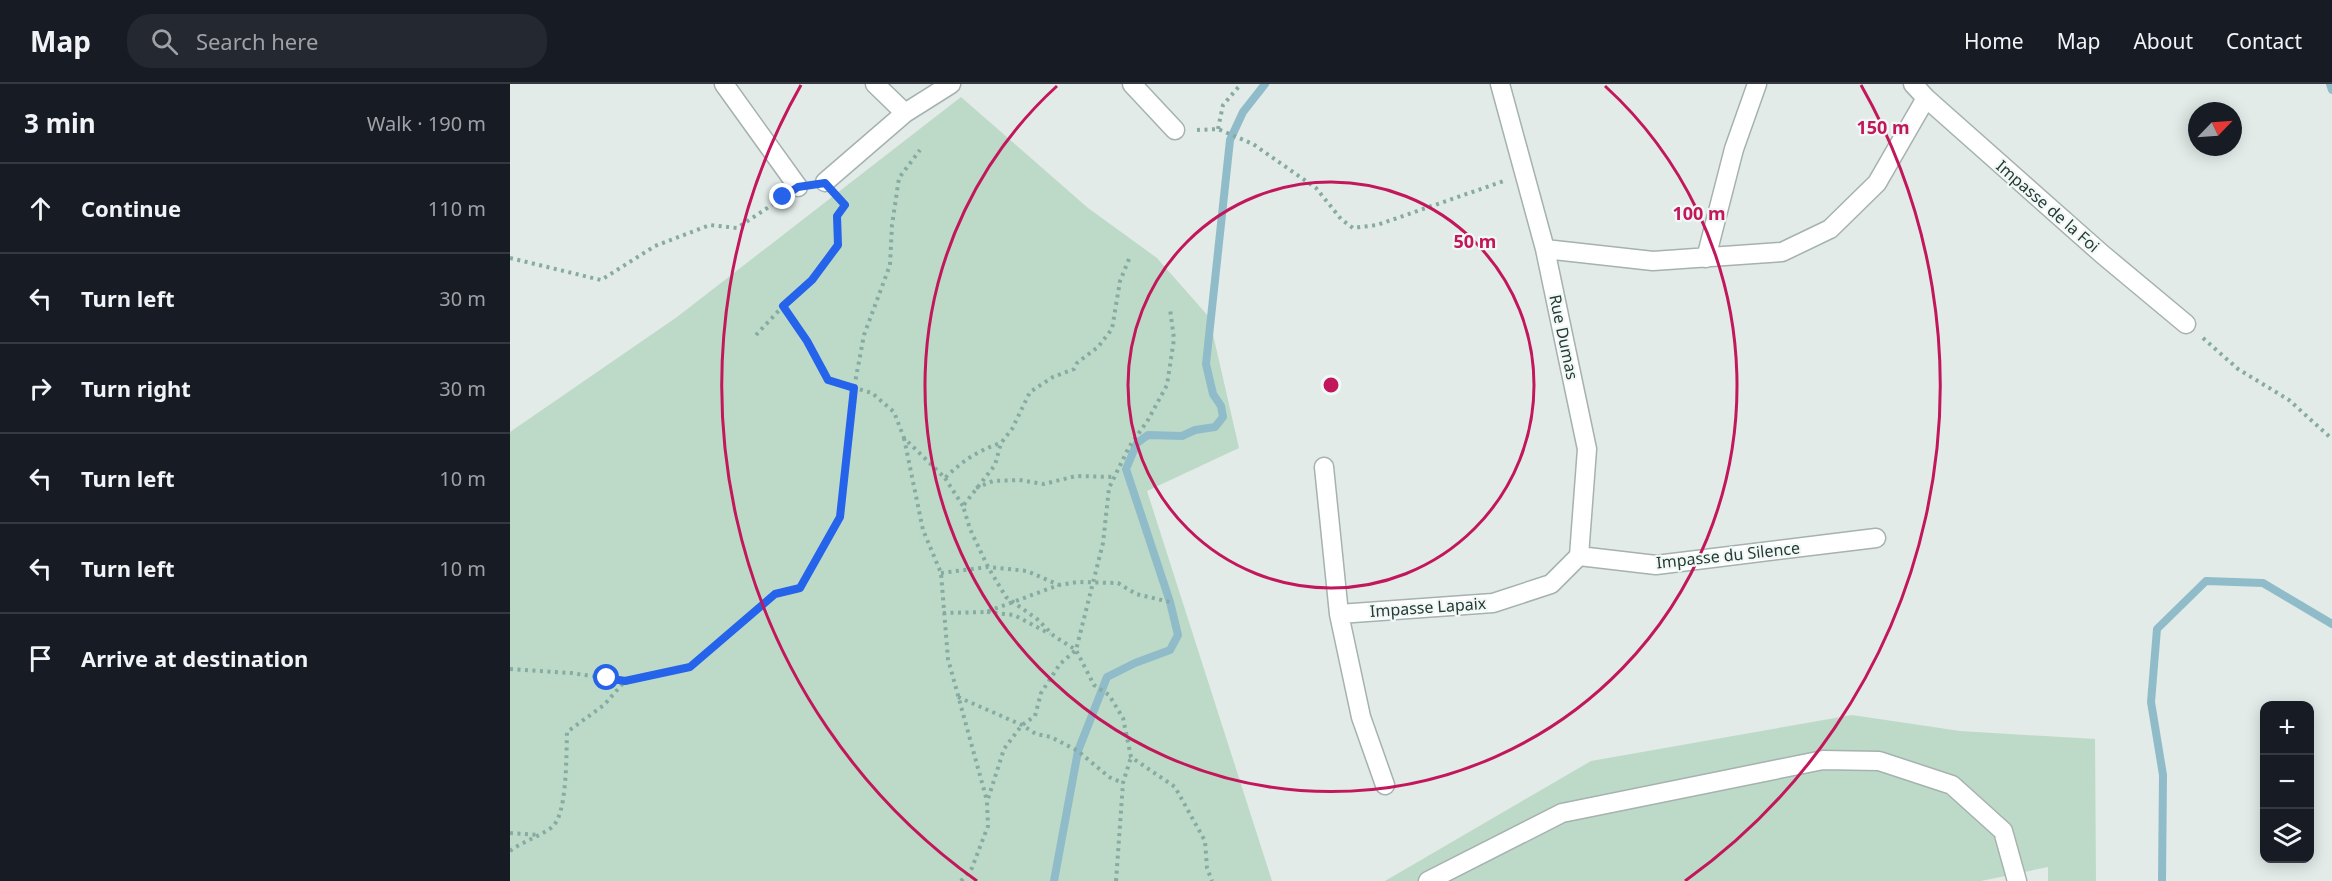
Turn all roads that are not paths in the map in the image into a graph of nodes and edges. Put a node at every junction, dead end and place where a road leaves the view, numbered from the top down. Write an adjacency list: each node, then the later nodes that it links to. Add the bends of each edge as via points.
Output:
1 (724, 84): 12 (street)
2 (875, 84): 9 (street)
3 (951, 84): 9 (street)
4 (1132, 84): 10 (street)
5 (1500, 84): 13 (street, Rue Dumas)
6 (1757, 84): 14 (street, via 1734,149)
7 (1913, 84): 8 (street, Impasse de la Foi)
8 (1926, 98): 14 (street, via 1877,183 1830,229 1782,252); 15 (street, Impasse de la Foi)
9 (905, 113): 11 (street)
10 (1175, 130)
11 (825, 183)
12 (798, 187)
13 (1545, 249): 14 (street, via 1653,261); 18 (street, Rue Dumas, via 1587,449)
14 (1706, 258)
15 (2186, 324)
16 (1324, 467): 19 (street)
17 (1876, 538): 18 (street, Impasse du Silence, via 1656,565)
18 (1579, 556): 19 (street, Impasse Lapaix, via 1551,584 1493,603)
19 (1339, 614): 20 (street, via 1361,717)
20 (1385, 785)
21 (1428, 881): 22 (street, via 1562,813 1823,760 1879,761 1952,785 2003,831)
22 (2017, 881)

